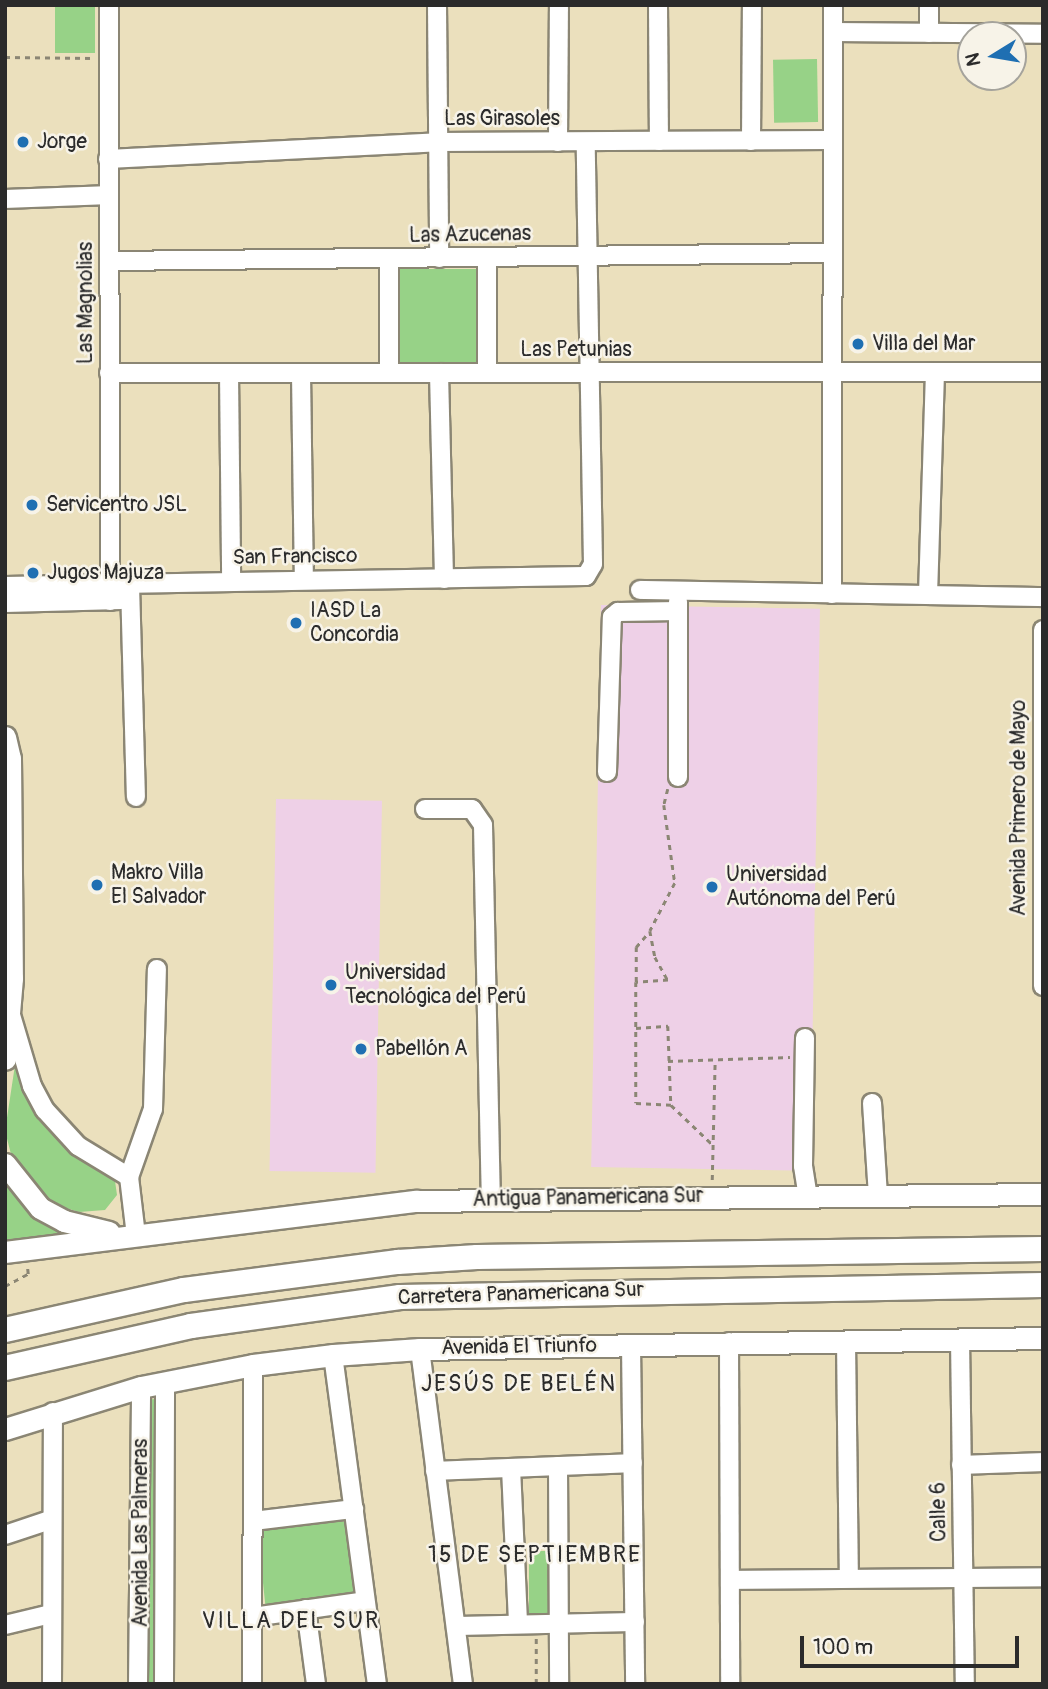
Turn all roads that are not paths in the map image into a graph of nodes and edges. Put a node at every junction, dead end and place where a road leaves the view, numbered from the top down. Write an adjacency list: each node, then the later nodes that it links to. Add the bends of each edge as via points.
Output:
1 (109, 5): 17 (street, Las Magnolias)
2 (437, 5): 14 (street)
3 (559, 5): 15 (street)
4 (658, 5): 11 (street)
5 (752, 5): 12 (street)
6 (833, 5): 8 (street)
7 (929, 5): 9 (street)
8 (833, 32): 9 (street); 13 (street)
9 (929, 33): 10 (street)
10 (1043, 34)
11 (659, 141): 12 (street, Las Girasoles); 16 (street, Las Girasoles)
12 (751, 141): 13 (street, Las Girasoles)
13 (831, 141): 20 (street)
14 (438, 142): 15 (street, Las Girasoles); 17 (street, Las Girasoles); 24 (street)
15 (558, 142): 16 (street, Las Girasoles)
16 (586, 142): 21 (street)
17 (108, 159): 18 (street, Las Magnolias)
18 (108, 195): 19 (street); 25 (street, Las Magnolias)
19 (5, 199)
20 (831, 253): 21 (street, Las Azucenas); 26 (street)
21 (587, 256): 22 (street, Las Azucenas); 35 (street)
22 (487, 257): 24 (street, Las Azucenas); 34 (street)
23 (389, 258): 24 (street, Las Azucenas); 25 (street, Las Azucenas); 32 (street)
24 (439, 258)
25 (109, 261): 29 (street, Las Magnolias)
26 (831, 372): 27 (street, Las Petunias); 35 (street, Las Petunias); 44 (street)
27 (935, 372): 28 (street, Las Petunias); 45 (street)
28 (1043, 372)
29 (109, 373): 30 (street, Las Petunias); 42 (street, Las Magnolias)
30 (229, 373): 31 (street, Las Petunias); 38 (street)
31 (300, 373): 32 (street, Las Petunias); 36 (street)
32 (389, 373): 33 (street, Las Petunias)
33 (439, 373): 34 (street, Las Petunias); 37 (street)
34 (487, 373): 35 (street, Las Petunias)
35 (589, 373): 37 (street, San Francisco, via 593,564 586,576)
36 (304, 579): 37 (street, San Francisco); 38 (street, San Francisco)
37 (443, 579)
38 (231, 581): 43 (street, San Francisco)
39 (5, 586): 42 (street, San Francisco)
40 (640, 590): 41 (street)
41 (678, 591): 44 (street); 48 (street)
42 (110, 593): 43 (street, San Francisco); 47 (street, San Francisco)
43 (130, 593): 53 (street)
44 (832, 594): 45 (street)
45 (928, 596): 46 (street)
46 (1043, 597)
47 (5, 603)
48 (678, 611): 51 (street, via 618,612 612,617); 52 (street)
49 (1043, 630): 56 (street, Avenida Primero de Mayo)
50 (5, 737): 57 (main road, via 10,758)
51 (607, 772)
52 (678, 777)
53 (136, 797)
54 (425, 809): 66 (street, via 472,810 483,825)
55 (157, 969): 62 (street, via 153,1109)
56 (1043, 986)
57 (10, 1014): 59 (main road); 62 (street, via 32,1086 46,1110 78,1146)
58 (805, 1038): 65 (street, via 803,1166)
59 (5, 1059)
60 (872, 1104): 64 (street)
61 (5, 1164): 67 (main road, via 40,1208 89,1229)
62 (130, 1177): 67 (street)
63 (1043, 1194): 64 (main road, Antigua Panamericana Sur)
64 (878, 1195): 65 (main road, Antigua Panamericana Sur)
65 (808, 1196): 66 (main road, Antigua Panamericana Sur)
66 (491, 1199): 67 (main road, Antigua Panamericana Sur, via 416,1200)
67 (136, 1236): 69 (main road, Antigua Panamericana Sur); 70 (main road, Antigua Panamericana Sur)
68 (1043, 1249): 72 (highway, Carretera Panamericana Sur, via 477,1256 398,1262 184,1290)
69 (5, 1252)
70 (5, 1266)
71 (1043, 1285): 81 (highway, Carretera Panamericana Sur, via 400,1297 191,1326)
72 (5, 1330)
73 (1043, 1338): 74 (main road, Avenida El Triunfo)
74 (960, 1339): 75 (main road, Avenida El Triunfo); 88 (street, Calle 6)
75 (846, 1341): 76 (main road, Avenida El Triunfo); 98 (street)
76 (729, 1342): 77 (main road, Avenida El Triunfo); 99 (street)
77 (631, 1344): 78 (main road, Avenida El Triunfo); 87 (street)
78 (420, 1349): 79 (main road, Avenida El Triunfo); 91 (street)
79 (333, 1355): 80 (main road, Avenida El Triunfo); 92 (street)
80 (253, 1365): 82 (main road, Avenida El Triunfo); 94 (street)
81 (5, 1368)
82 (165, 1383): 83 (main road, Avenida El Triunfo); 111 (street, Avenida Las Palmeras)
83 (141, 1387): 84 (main road, Avenida El Triunfo); 110 (street)
84 (53, 1412): 85 (main road, Avenida El Triunfo); 93 (street)
85 (5, 1429)
86 (1043, 1462): 88 (street)
87 (633, 1463): 89 (street); 104 (street)
88 (961, 1465): 96 (street, Calle 6)
89 (558, 1466): 90 (street); 106 (street)
90 (511, 1468): 91 (street); 105 (street)
91 (435, 1471): 108 (street)
92 (354, 1509): 94 (street); 100 (street)
93 (50, 1520): 95 (street); 102 (street)
94 (253, 1521): 103 (street)
95 (5, 1535)
96 (963, 1577): 97 (street); 98 (street); 119 (street, Calle 6)
97 (1043, 1577)
98 (849, 1578): 99 (street)
99 (730, 1580): 118 (street)
100 (365, 1601): 101 (street); 114 (street)
101 (306, 1609): 103 (street); 113 (street)
102 (51, 1614): 107 (street); 109 (street)
103 (253, 1617): 112 (street)
104 (635, 1622): 106 (street); 117 (street)
105 (527, 1623): 106 (street); 108 (street)
106 (559, 1624): 116 (street)
107 (5, 1625)
108 (456, 1626): 115 (street)
109 (52, 1684)
110 (138, 1684)
111 (164, 1684)
112 (253, 1684)
113 (316, 1684)
114 (377, 1684)
115 (463, 1684)
116 (559, 1684)
117 (635, 1684)
118 (730, 1684)
119 (964, 1684)

